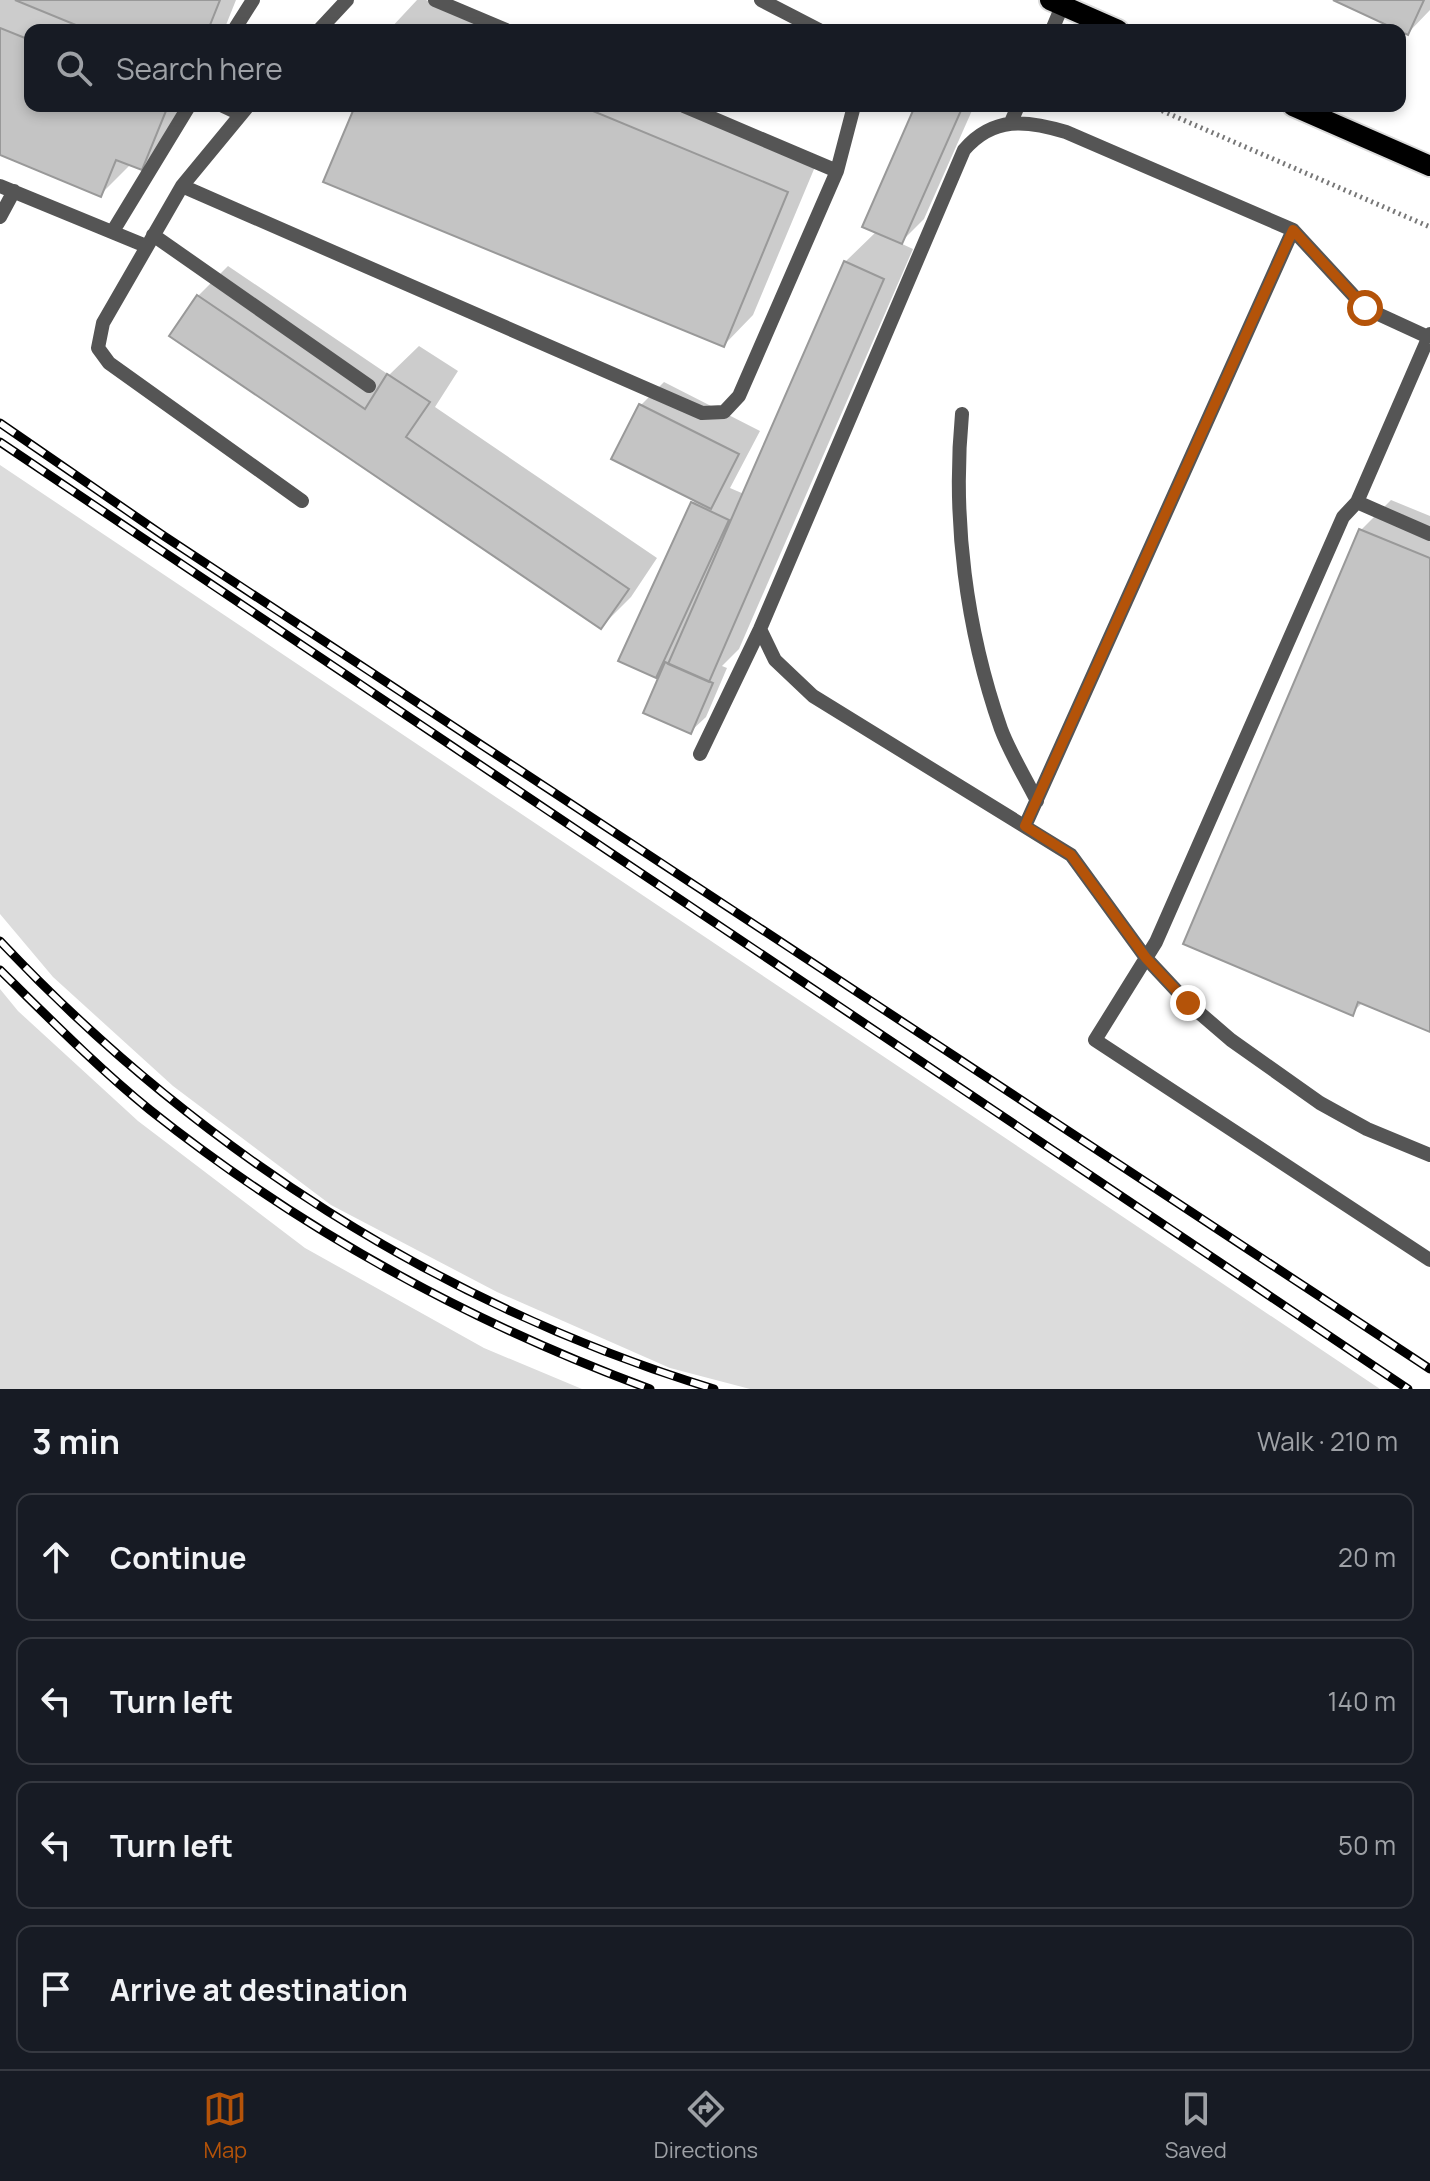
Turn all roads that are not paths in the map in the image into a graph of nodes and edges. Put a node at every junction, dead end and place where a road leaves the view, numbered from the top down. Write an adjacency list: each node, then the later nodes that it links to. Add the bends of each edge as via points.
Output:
1 (253, 0): 6 (lane)
2 (347, 0): 7 (lane)
3 (435, 0): 8 (lane)
4 (761, 0): 9 (lane)
5 (1056, 3): 10 (lane); 11 (main road)
6 (238, 24)
7 (325, 24)
8 (492, 24)
9 (807, 24)
10 (1053, 24)
11 (1104, 24)
12 (185, 112): 25 (lane)
13 (242, 112): 21 (lane)
14 (698, 112): 20 (lane)
15 (852, 112): 20 (lane)
16 (1015, 112): 18 (lane)
17 (1307, 112): 19 (main road)
18 (1011, 122): 24 (lane, via 1034,122 1066,132); 34 (lane, via 989,128 964,150)
19 (1430, 166)
20 (837, 171): 21 (lane, via 739,396 724,412 702,413)
21 (182, 186): 26 (lane)
22 (7, 189): 23 (lane); 25 (lane)
23 (0, 217)
24 (1293, 230): 27 (lane, via 1365,308); 36 (lane)
25 (113, 231): 26 (lane)
26 (149, 240): 29 (lane); 31 (lane, via 103,323 97,341 102,355)
27 (1429, 335): 28 (lane)
28 (1424, 367): 32 (lane)
29 (369, 386)
30 (962, 414): 36 (lane, via 957,514 976,639 1002,731)
31 (302, 501)
32 (1357, 502): 33 (lane); 38 (lane, via 1343,517)
33 (1430, 534)
34 (760, 629): 35 (lane); 37 (lane, via 775,660 813,696)
35 (700, 754)
36 (1037, 801): 37 (lane)
37 (1025, 826): 38 (lane, via 1071,855)
38 (1146, 958): 39 (lane, via 1188,1003 1279,1076 1367,1129); 40 (lane, via 1095,1040)
39 (1430, 1155)
40 (1430, 1260)

